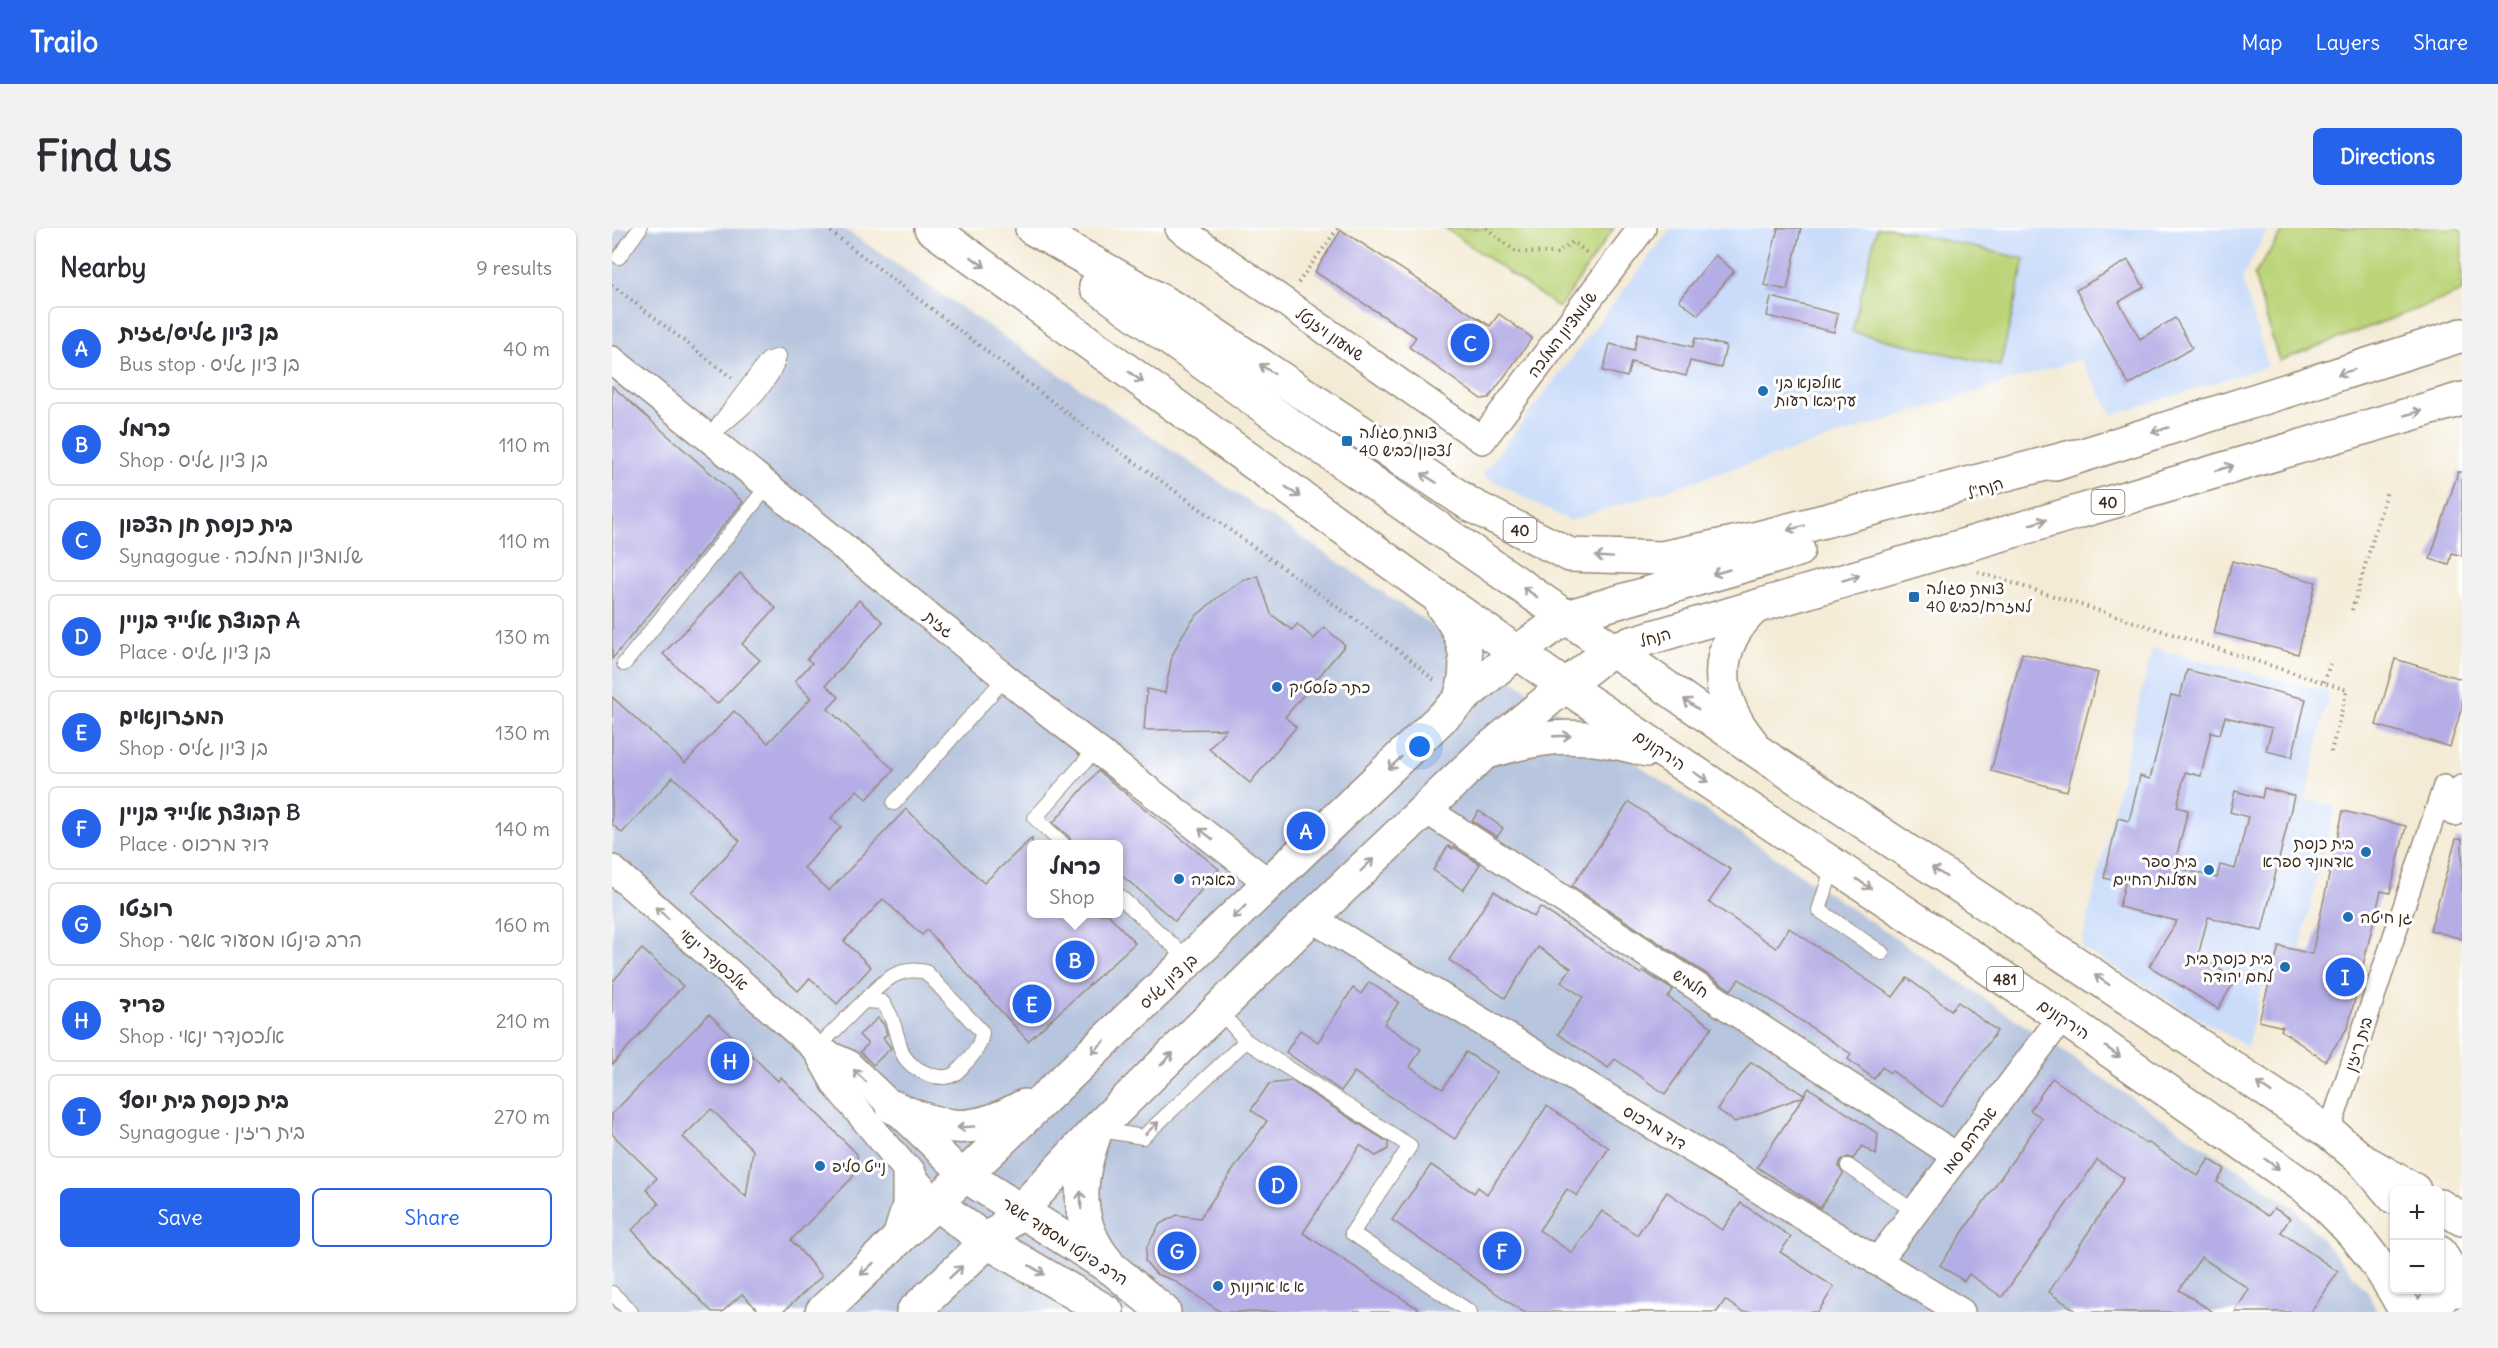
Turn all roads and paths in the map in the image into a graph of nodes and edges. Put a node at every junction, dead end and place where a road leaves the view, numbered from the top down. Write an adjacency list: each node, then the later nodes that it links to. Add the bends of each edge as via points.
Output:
1 (640, 228): 10 (lane)
2 (826, 228): 35 (path, via 1084,426 1405,655)
3 (931, 228): 24 (main road, הירקונים, one-way to 24)
4 (1026, 228): 27 (main road, one-way to 4, via 1208,366 1074,269)
5 (1032, 228): 20 (main road, 40, one-way to 5, via 1754,539 1662,558 1570,555 1471,505 1182,314)
6 (1179, 228): 13 (street, שמעון ויזנטל)
7 (1338, 228): 13 (path)
8 (1486, 228): 11 (path, via 1516,252 1556,253 1573,242)
9 (1642, 228): 11 (street, שלומציון המלכה)
10 (619, 257)
11 (1610, 270): 19 (street, שלומציון המלכה)
12 (612, 285): 16 (path)
13 (1285, 302): 19 (street, שמעון ויזנטל)
14 (2462, 335): 20 (main road, הנח"ל / 40, one-way to 20)
15 (612, 360): 18 (street, גזית)
16 (744, 388): 18 (lane); 18 (lane, via 766,360 779,356 777,366 750,401)
17 (2462, 399): 25 (main road, 40, one-way to 17)
18 (708, 438): 21 (street, גזית)
19 (1482, 440)
20 (2076, 456): 27 (main road, הנח"ל / 40, one-way to 27, via 1847,536)
21 (768, 486): 30 (lane); 32 (street, גזית)
22 (2387, 491): 26 (path)
23 (1971, 570): 33 (path)
24 (1430, 591): 29 (main road, הירקונים); 35 (main road, via 1456,625 1467,656)
25 (1755, 608): 28 (main road, הנחל / 40); 38 (main road, via 1733,631 1722,672 1733,716)
26 (2352, 610)
27 (1566, 617): 28 (main road); 29 (main road, הנח"ל / 40)
28 (1612, 649): 34 (main road, הנחל / 40); 38 (main road, one-way to 28)
29 (1516, 653): 34 (main road, הירקונים); 35 (main road, בן ציון גליס)
30 (624, 664)
31 (2330, 664): 33 (path)
32 (1005, 678): 36 (street, גזית); 42 (lane)
33 (2324, 682): 40 (path, via 2347,690)
34 (1565, 686): 37 (main road); 39 (main road, הירקונים / 481)
35 (1459, 701): 47 (main road, בן ציון גליס, one-way to 47)
36 (1096, 749): 44 (lane, via 1035,818); 47 (street, גזית, one-way to 36)
37 (1484, 753): 39 (main road, one-way to 39, via 1566,735 1620,742); 43 (main road)
38 (1760, 753): 62 (main road, one-way to 38)
39 (1667, 755): 45 (main road, הירקונים / 481, one-way to 45)
40 (2330, 755)
41 (2453, 796): 62 (street, בית ריזין)
42 (894, 803)
43 (1425, 809): 48 (main road, one-way to 43); 63 (street, חלמיש)
44 (1059, 840)
45 (1834, 864): 52 (lane, via 1819,909); 56 (main road, הירקונים / 481, one-way to 56)
46 (612, 868): 58 (street, אלכסנדר ינאי, one-way to 46)
47 (1269, 883): 53 (main road, בן ציון גליס, one-way to 53)
48 (1336, 895): 50 (main road); 51 (street)
49 (1123, 899): 53 (lane)
50 (1311, 918): 51 (street, דוד מרכוס); 55 (main road)
51 (1349, 941): 77 (street, דוד מרכוס)
52 (1882, 953)
53 (1190, 961): 59 (main road, בן ציון גליס, one-way to 59)
54 (864, 1001): 54 (lane, via 900,970 926,972 982,1032 980,1047 954,1076 931,1076 904,1056 890,1011 882,1002); 58 (lane)
55 (1218, 1009): 57 (lane); 61 (main road, one-way to 55)
56 (2062, 1017): 63 (street, אברהם סמו); 88 (main road, הירקונים / 481, one-way to 88, via 2309,1190 2336,1214 2383,1270)
57 (1246, 1041): 61 (lane, one-way to 57, via 1143,1137); 86 (lane, via 1410,1146 1352,1233)
58 (816, 1049): 60 (street, אלכסנדר ינאי, one-way to 58, via 847,1063); 66 (street, אלכסנדר ינאי, via 836,1085)
59 (1056, 1086): 60 (main road, one-way to 60, via 1003,1118 966,1128 926,1122); 67 (main road, בן ציון גליס)
60 (893, 1107): 67 (street, אלכסנדר ינאי)
61 (1097, 1129): 72 (main road); 78 (main road, one-way to 61, via 1090,1238 1082,1211 1083,1173)
62 (2330, 1132): 64 (main road)
63 (1956, 1156): 73 (street, אברהם סמו)
64 (2362, 1160): 68 (main road); 69 (main road)
65 (1848, 1166): 73 (lane)
66 (909, 1173): 70 (street, אלכסנדר ינאי); 75 (main road, via 909,1206)
67 (963, 1174): 70 (main road, בן ציון גליס); 72 (main road, הרב פינטו מסעוד אשר)
68 (2406, 1186)
69 (2390, 1192)
70 (936, 1203): 75 (main road, בן ציון גליס); 76 (main road)
71 (2444, 1209): 74 (main road)
72 (1020, 1211): 76 (main road); 78 (main road, הרב פינטו מסעוד אשר)
73 (1915, 1212): 77 (street, אברהם סמו)
74 (2462, 1219)
75 (898, 1240): 82 (main road, בן ציון גליס, one-way to 82)
76 (988, 1242): 83 (main road, one-way to 76); 84 (main road, one-way to 84)
77 (1877, 1262): 87 (street, דוד מרכוס)
78 (1114, 1270): 85 (main road, הרב פינטו מסעוד אשר)
79 (2455, 1275): 89 (main road)
80 (612, 1293): 81 (lane)
81 (631, 1312)
82 (822, 1312)
83 (913, 1312)
84 (1107, 1312)
85 (1164, 1312)
86 (1470, 1312)
87 (1960, 1312)
88 (2406, 1312)
89 (2430, 1312)

